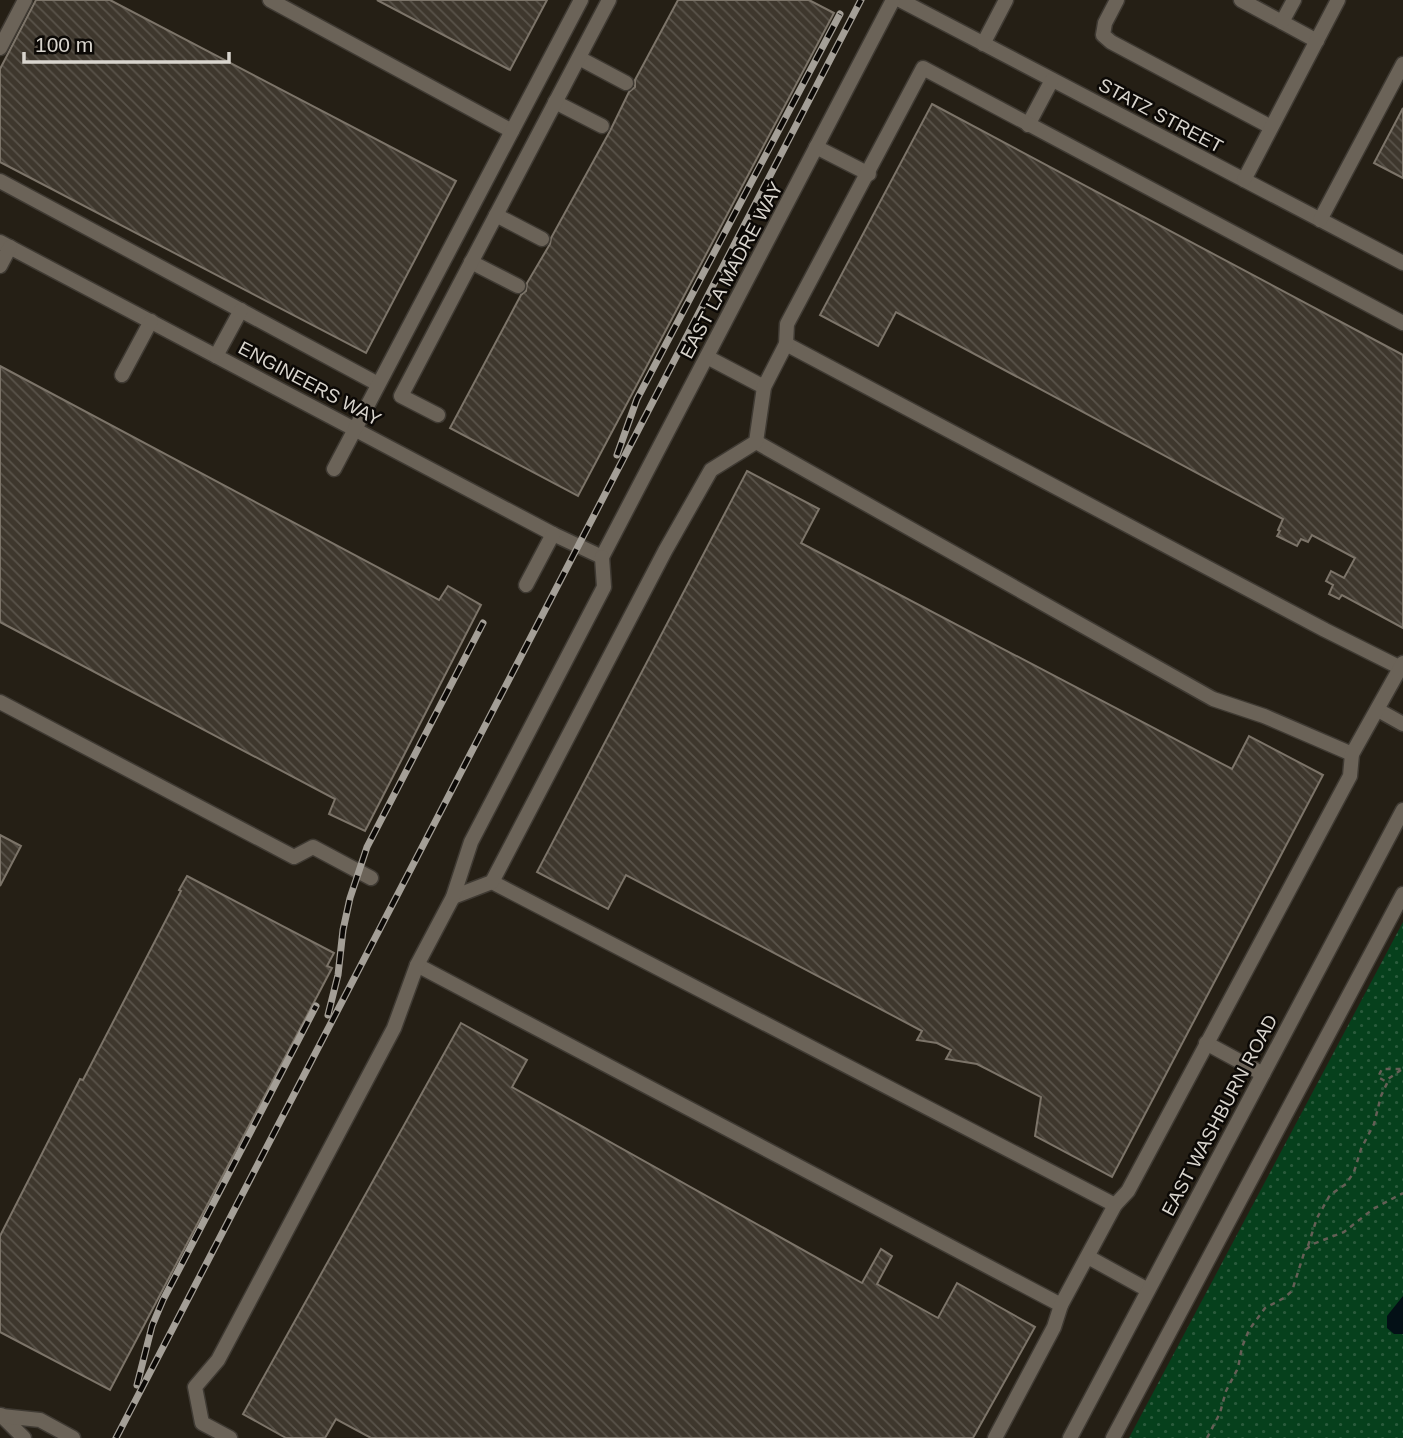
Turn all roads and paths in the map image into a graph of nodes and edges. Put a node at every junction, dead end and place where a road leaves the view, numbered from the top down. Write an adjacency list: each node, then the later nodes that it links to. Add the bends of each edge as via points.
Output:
1 (25, 0): 15 (street)
2 (270, 0): 24 (street)
3 (581, 0): 24 (street)
4 (609, 0): 16 (street)
5 (893, 0): 25 (street, EAST LA MADRE WAY)
6 (901, 0): 14 (street, STATZ STREET)
7 (1006, 0): 14 (street)
8 (1117, 0): 23 (street, via 1103,35 1111,42)
9 (1241, 0): 12 (street)
10 (1294, 0): 12 (street)
11 (1338, 0): 13 (street)
12 (1282, 22): 13 (street)
13 (1317, 41): 23 (street)
14 (983, 44): 18 (street, STATZ STREET)
15 (0, 48)
16 (579, 58): 19 (street); 20 (street)
17 (1403, 64): 30 (street)
18 (1052, 80): 21 (street); 27 (street, STATZ STREET)
19 (626, 83)
20 (555, 102): 22 (street); 29 (street)
21 (1028, 125): 26 (street, via 923,68); 39 (street)
22 (602, 126)
23 (1271, 127): 27 (street)
24 (512, 131): 44 (street)
25 (816, 147): 26 (street); 42 (street, EAST LA MADRE WAY)
26 (869, 174): 40 (street, via 787,324)
27 (1244, 180): 30 (street, STATZ STREET)
28 (0, 181): 37 (street)
29 (496, 215): 31 (street); 33 (street)
30 (1320, 220): 34 (street, STATZ STREET)
31 (542, 239)
32 (5, 244): 35 (street); 38 (street, ENGINEERS WAY)
33 (471, 262): 36 (street); 46 (street, via 401,396)
34 (1403, 263)
35 (0, 266)
36 (518, 286)
37 (241, 310): 41 (street); 44 (street)
38 (151, 321): 41 (street, ENGINEERS WAY); 43 (street)
39 (1403, 323)
40 (786, 344): 45 (street); 53 (street, via 1325,630)
41 (216, 356): 47 (street, ENGINEERS WAY)
42 (707, 357): 45 (street); 51 (street, EAST LA MADRE WAY)
43 (122, 375)
44 (378, 384): 47 (street)
45 (764, 387): 48 (street)
46 (438, 415)
47 (355, 429): 49 (street); 50 (street, ENGINEERS WAY)
48 (756, 442): 57 (street, via 1213,699); 60 (street, via 711,470)
49 (334, 469)
50 (553, 534): 51 (street, ENGINEERS WAY); 52 (street)
51 (602, 557): 62 (street, via 604,587 471,842)
52 (526, 586)
53 (1401, 665): 55 (street)
54 (0, 702): 59 (street, via 294,857 313,847)
55 (1378, 710): 56 (street); 57 (street)
56 (1403, 724)
57 (1352, 754): 64 (street, via 1350,776)
58 (1403, 810): 66 (street, EAST WASHBURN ROAD)
59 (371, 878)
60 (492, 882): 62 (street); 69 (street)
61 (1403, 894): 80 (street)
62 (453, 897): 63 (street)
63 (417, 965): 73 (street); 77 (street, via 394,1028 218,1360 195,1387 202,1423)
64 (1206, 1043): 66 (street); 69 (street, via 1128,1191)
65 (1402, 1069): 67 (path); 67 (path, via 1378,1072 1381,1080)
66 (1263, 1074): 72 (street, EAST WASHBURN ROAD)
67 (1389, 1079): 70 (path, via 1351,1177 1330,1195)
68 (1403, 1193): 70 (path, via 1344,1232)
69 (1115, 1205): 71 (street)
70 (1308, 1246): 81 (path, via 1292,1291 1265,1308 1249,1330 1238,1368)
71 (1087, 1257): 72 (street); 73 (street)
72 (1149, 1290): 79 (street, EAST WASHBURN ROAD)
73 (1061, 1305): 78 (street, via 1054,1327)
74 (1, 1415): 75 (street); 76 (street, via 40,1420)
75 (24, 1438)
76 (73, 1438)
77 (230, 1438)
78 (995, 1438)
79 (1070, 1438)
80 (1113, 1438)
81 (1207, 1438)

